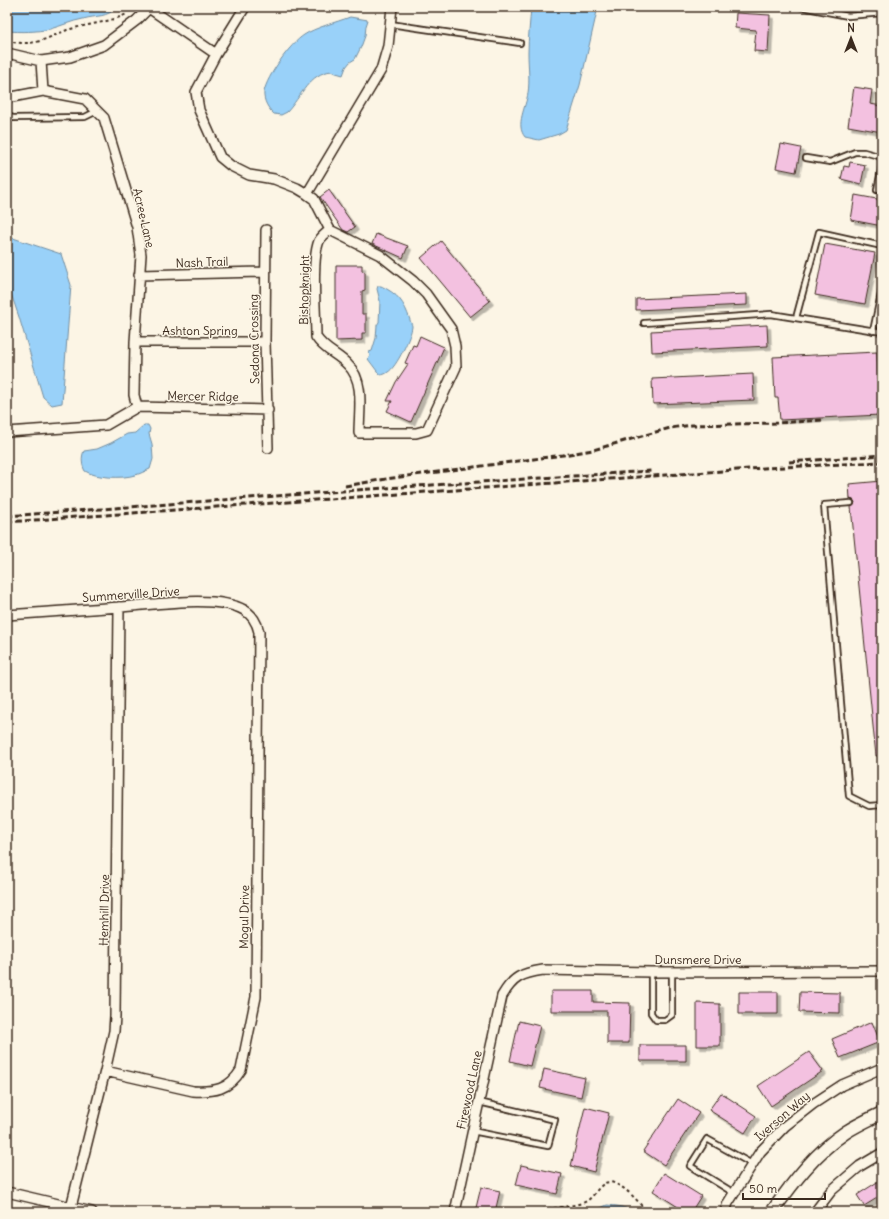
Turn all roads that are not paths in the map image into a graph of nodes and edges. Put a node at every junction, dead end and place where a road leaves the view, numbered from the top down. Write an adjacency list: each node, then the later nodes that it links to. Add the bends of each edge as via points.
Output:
1 (245, 7): 9 (street)
2 (392, 7): 6 (street)
3 (802, 7): 5 (lane, via 848,16)
4 (150, 8): 9 (street); 10 (street, via 104,45 70,57)
5 (882, 13)
6 (390, 24): 7 (lane); 19 (street, via 388,46 381,70)
7 (520, 43)
8 (7, 53): 10 (street)
9 (216, 54): 19 (street, via 196,92 199,110 220,157 249,175 274,179)
10 (41, 61): 11 (street)
11 (43, 91): 12 (street); 13 (street, Acree Lane, via 86,99)
12 (7, 98)
13 (98, 111): 14 (lane, via 85,117 13,118); 24 (street, Acree Lane, via 104,118 136,227 141,254)
14 (7, 115)
15 (882, 157): 16 (lane, via 855,152 830,162)
16 (806, 158)
17 (882, 166): 18 (lane)
18 (877, 190)
19 (307, 194): 21 (street, via 314,200)
20 (266, 230): 23 (street, Sedona Crossing)
21 (330, 230): 21 (street, Bishopknight, via 319,240 316,255 316,337 321,345 348,365 356,375 359,388 359,433 416,433 427,430 456,368 451,328 426,294 380,254)
22 (882, 246): 26 (lane, via 819,232)
23 (265, 272): 24 (street, Nash Trail); 31 (street, Sedona Crossing)
24 (139, 275): 30 (street, Acree Lane)
25 (882, 289): 28 (lane)
26 (796, 318): 27 (lane, via 771,314); 28 (lane)
27 (644, 322)
28 (873, 331): 29 (lane)
29 (882, 332)
30 (135, 342): 31 (street, Ashton Spring); 32 (street, Acree Lane, via 134,395)
31 (265, 342): 33 (street, Sedona Crossing)
32 (137, 407): 33 (street, Mercer Ridge); 34 (street, via 106,425)
33 (268, 410): 35 (street, Sedona Crossing)
34 (7, 432)
35 (268, 448)
36 (851, 503): 40 (lane, via 824,505 849,796 870,806)
37 (119, 607): 38 (street, Summerville Drive); 39 (street, Summerville Drive, via 189,602 221,603 244,610); 46 (street, Hemhill Drive, via 115,1016)
38 (7, 615)
39 (252, 617): 46 (street, Mogul Drive, via 259,632 256,997 240,1070 235,1080 207,1092)
40 (882, 805)
41 (672, 971): 42 (street, Dunsmere Drive); 43 (street, Dunsmere Drive); 43 (lane, via 672,1015 665,1020 656,1020 651,1013)
42 (882, 971)
43 (651, 972): 44 (street, Dunsmere Drive, via 543,970 529,972)
44 (516, 978): 47 (street, Firewood Lane, via 502,996)
45 (882, 1068): 51 (street, Iverson Way, via 842,1085 813,1104 785,1126)
46 (105, 1071): 54 (street, Hemhill Drive)
47 (479, 1102): 49 (street, Firewood Lane); 49 (lane, via 555,1120 548,1146)
48 (882, 1113): 58 (street, via 846,1132 822,1151 802,1172)
49 (472, 1132): 56 (street, Firewood Lane)
50 (882, 1153): 59 (street, via 860,1166 831,1191)
51 (752, 1164): 53 (street, Iverson Way); 53 (lane, via 707,1139 690,1166)
52 (7, 1192): 54 (street)
53 (734, 1193): 57 (street, Iverson Way)
54 (71, 1207): 55 (street)
55 (92, 1212)
56 (455, 1212)
57 (725, 1212)
58 (772, 1212)
59 (815, 1212)

